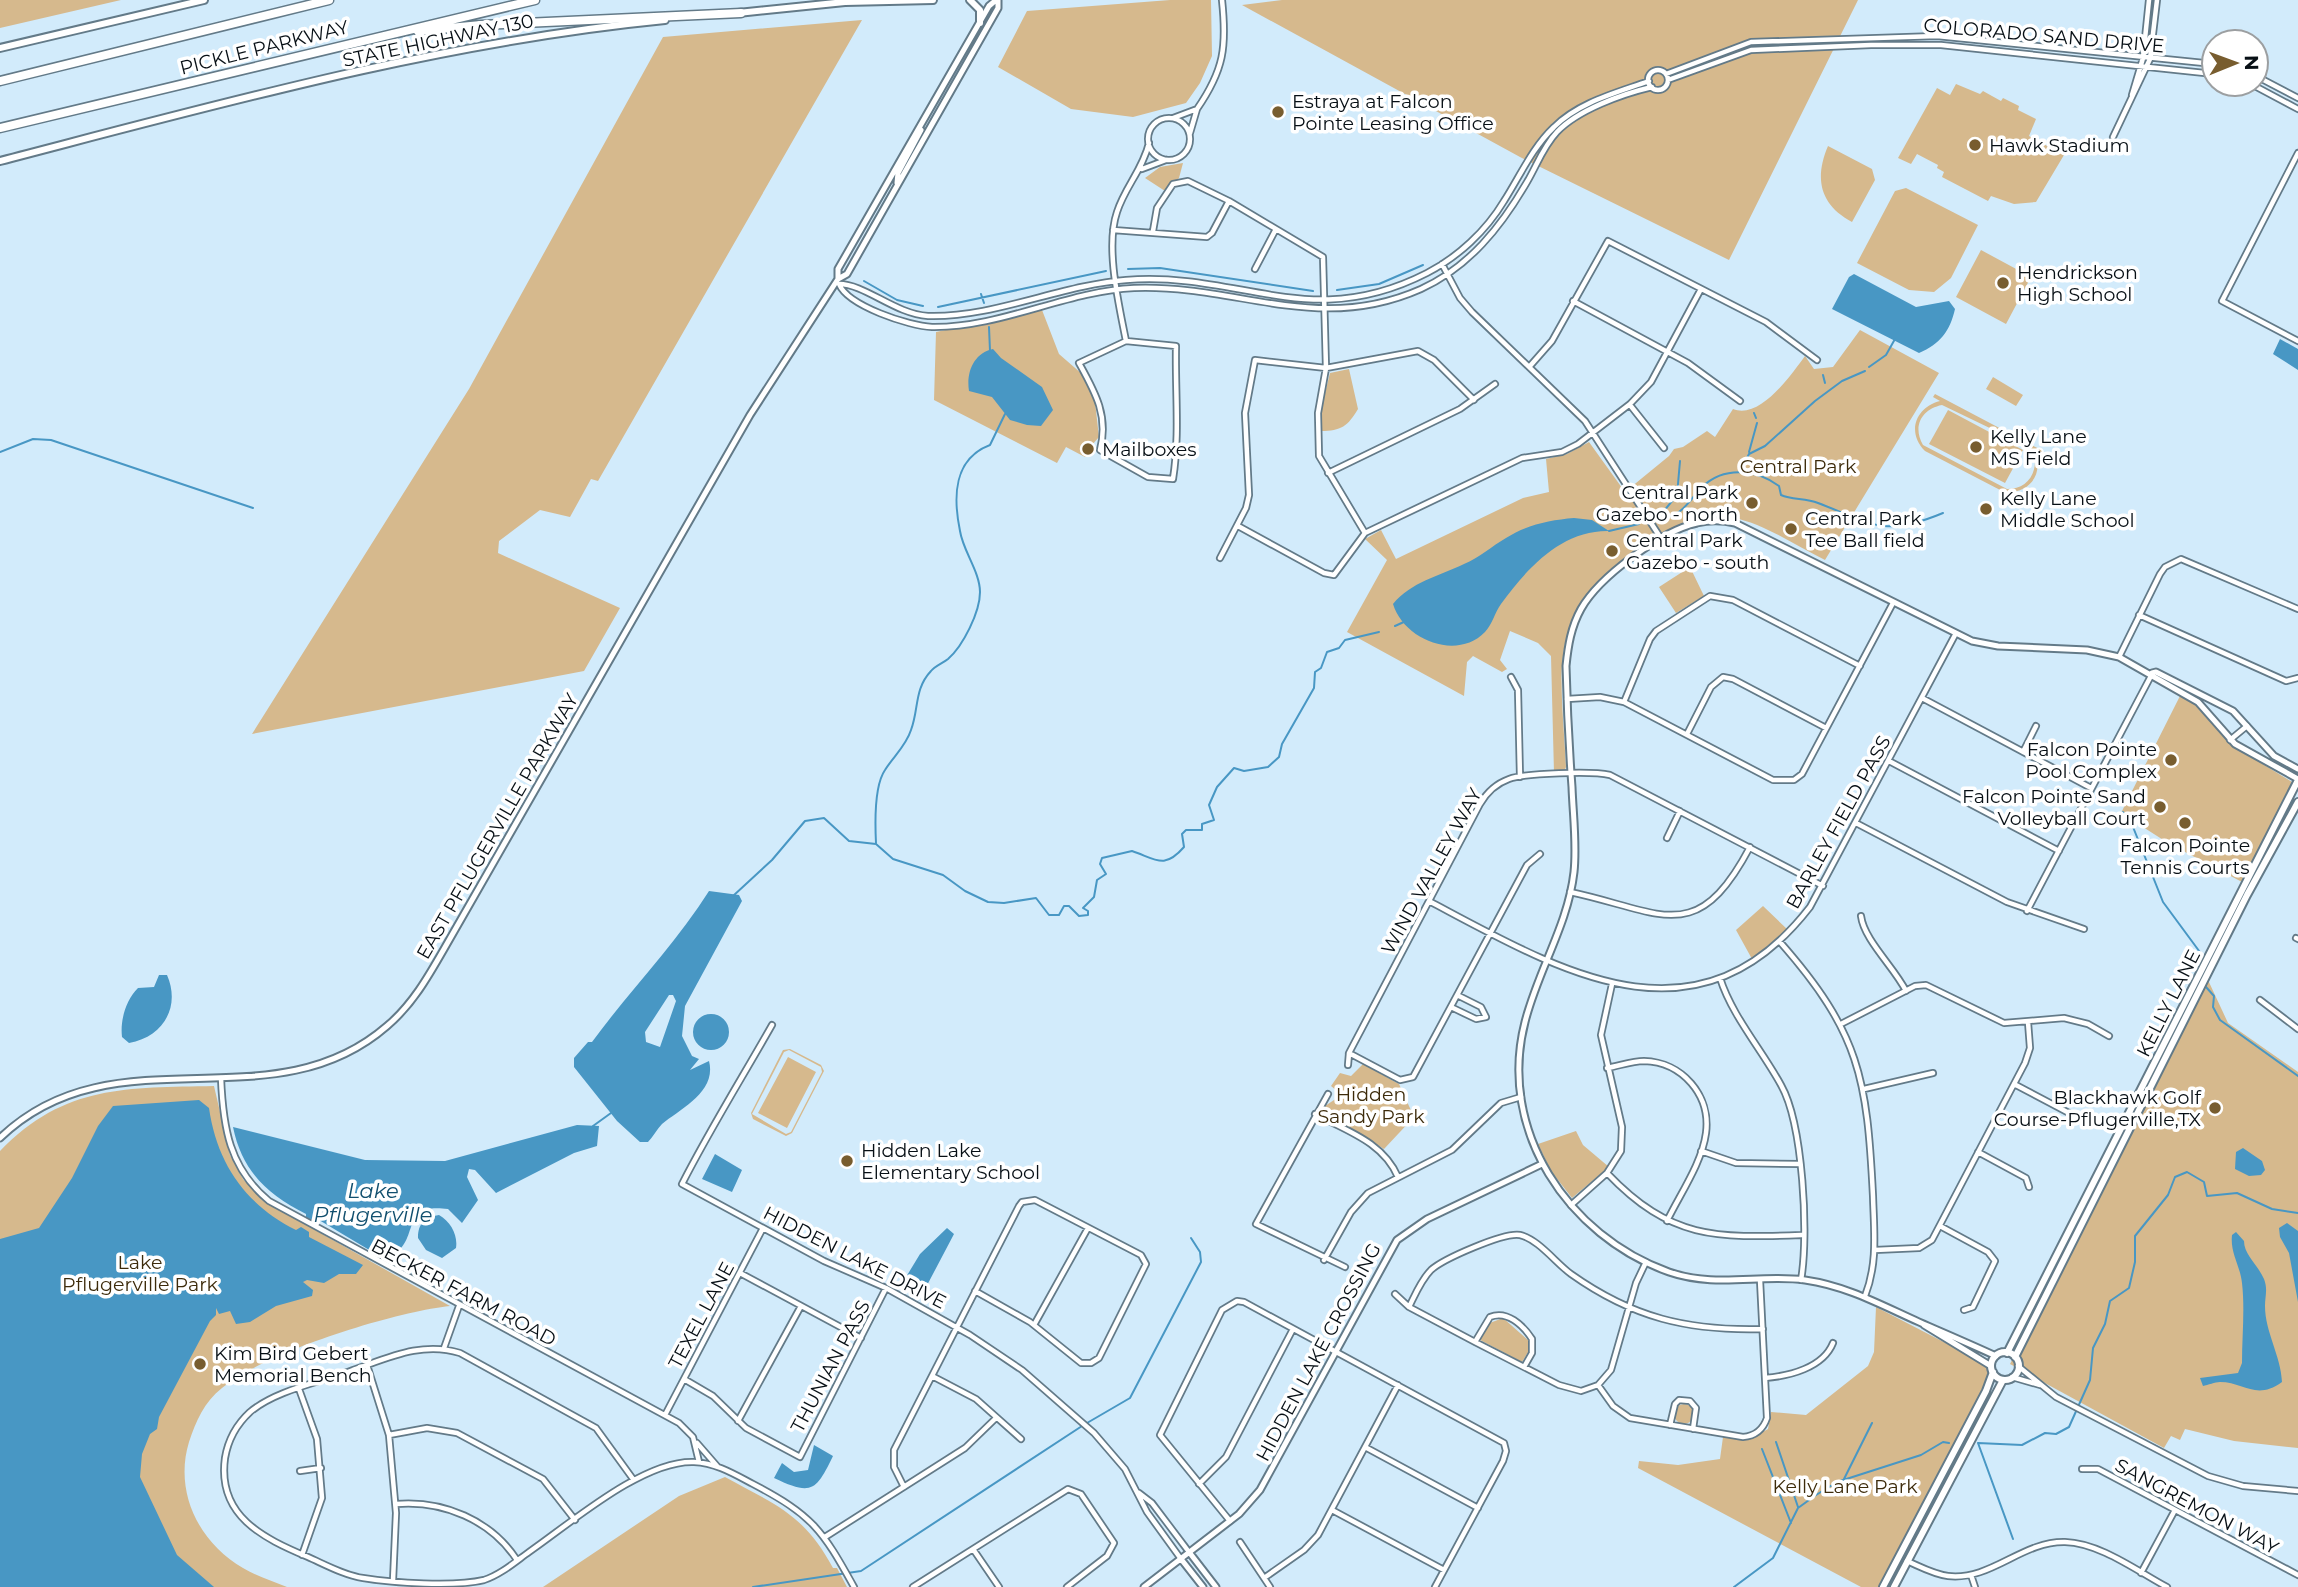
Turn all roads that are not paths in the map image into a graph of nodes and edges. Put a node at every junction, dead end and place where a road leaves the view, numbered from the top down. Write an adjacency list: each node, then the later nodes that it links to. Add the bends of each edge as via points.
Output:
1 (204, 0): 15 (main road)
2 (329, 0): 22 (highway, PICKLE PARKWAY)
3 (535, 0): 12 (highway, PICKLE PARKWAY)
4 (933, 0): 10 (main road, STATE HIGHWAY 130, via 845,2)
5 (970, 0): 11 (main road, via 980,9)
6 (997, 0): 11 (street, EAST PFLUGERVILLE PARKWAY); 42 (street, EAST PFLUGERVILLE PARKWAY, via 998,8)
7 (1222, 0): 29 (street, via 1226,39 1222,62 1215,83)
8 (2149, 0): 16 (street)
9 (2157, 0): 17 (street)
10 (741, 13): 12 (highway, via 481,24); 40 (main road, STATE HIGHWAY 130, via 566,30 502,42)
11 (980, 23): 32 (street, EAST PFLUGERVILLE PARKWAY)
12 (384, 34): 34 (highway, PICKLE PARKWAY)
13 (1937, 36): 14 (street); 16 (street, COLORADO SAND DRIVE); 21 (street, COLORADO SAND DRIVE, via 1751,42)
14 (1928, 46): 19 (street, COLORADO SAND DRIVE); 21 (street, COLORADO SAND DRIVE, via 1751,50)
15 (0, 48)
16 (2143, 58): 17 (street, COLORADO SAND DRIVE); 19 (street)
17 (2150, 59): 18 (street, COLORADO SAND DRIVE); 19 (street)
18 (2200, 63)
19 (2143, 67): 20 (street, COLORADO SAND DRIVE); 36 (street)
20 (2200, 73)
21 (1667, 77): 23 (street, via 1655,71); 25 (street, via 1661,89)
22 (0, 81)
23 (1648, 81): 25 (street); 30 (street)
24 (2270, 83): 27 (street)
25 (1651, 87): 33 (street)
26 (2270, 94): 28 (street)
27 (2298, 98)
28 (2298, 108)
29 (1197, 109): 31 (street); 35 (street)
30 (1565, 117): 33 (street); 47 (street, via 1522,167 1496,214)
31 (1172, 118): 35 (street, via 1183,123); 37 (street, via 1155,124)
32 (924, 120): 42 (street, via 898,173); 51 (street, EAST PFLUGERVILLE PARKWAY, via 838,269)
33 (1569, 122): 49 (street, via 1539,157 1511,210 1490,237)
34 (0, 128)
35 (1189, 134): 39 (street, via 1185,152)
36 (2113, 137)
37 (1149, 144): 39 (street, via 1156,155); 41 (street)
38 (2298, 153): 58 (street, via 2222,301)
39 (1168, 160): 41 (street)
40 (0, 161)
41 (1141, 170): 45 (street, via 1125,190)
42 (898, 184): 51 (street, EAST PFLUGERVILLE PARKWAY)
43 (1229, 201): 44 (street); 46 (street, via 1207,237); 46 (street, via 1181,181 1173,184 1157,208)
44 (1276, 229): 48 (street); 55 (street, via 1323,257)
45 (1113, 230): 46 (street); 50 (street)
46 (1153, 231)
47 (1442, 264): 49 (street); 55 (street, via 1386,291)
48 (1255, 269)
49 (1447, 274): 56 (street, via 1382,303); 61 (street, via 1472,312)
50 (1117, 281): 51 (street, via 941,316 908,313); 52 (street); 55 (street, via 1166,280)
51 (837, 282): 52 (street, via 844,295 881,313 930,327 974,322); 129 (street, EAST PFLUGERVILLE PARKWAY, via 750,415 419,990 382,1031 330,1062 282,1075)
52 (1118, 289): 56 (street, via 1178,290); 57 (street)
53 (1701, 289): 54 (street, via 1608,241); 59 (street); 60 (street, via 1766,322)
54 (1573, 301): 59 (street); 61 (street, via 1552,341)
55 (1326, 302): 56 (street)
56 (1326, 310): 62 (street)
57 (1126, 341): 57 (street, via 1079,363 1102,408 1100,450 1147,477 1173,479 1176,346)
58 (2298, 341)
59 (1667, 351): 65 (street); 66 (street, via 1651,382)
60 (1816, 360)
61 (1530, 366): 67 (street)
62 (1326, 368): 64 (street, via 1418,351 1434,360); 69 (street, via 1317,435 1319,456); 70 (street, via 1255,360 1245,413 1249,495)
63 (1495, 384): 64 (street)
64 (1474, 400): 69 (street)
65 (1740, 401)
66 (1630, 404): 67 (street); 68 (street)
67 (1592, 432): 71 (street, via 1562,452 1522,458); 72 (street)
68 (1664, 448)
69 (1328, 472): 71 (street)
70 (1238, 526): 71 (street, via 1334,575); 73 (street)
71 (1365, 533)
72 (1662, 540): 74 (street, via 1696,523 1735,523); 84 (street, via 1610,575 1581,609 1567,651)
73 (1220, 558)
74 (1893, 603): 77 (street); 79 (street)
75 (2298, 609): 76 (street, via 2181,559 2165,567)
76 (2139, 615): 78 (street); 82 (street, via 2286,681)
77 (1955, 635): 78 (street, via 1985,644 2087,650); 83 (street, BARLEY FIELD PASS)
78 (2119, 657): 80 (street)
79 (1860, 666): 85 (street, via 1733,600 1710,596 1656,631); 88 (street)
80 (2152, 673): 87 (street, via 2226,706); 90 (street, via 2198,702); 97 (street)
81 (1511, 677): 95 (street, via 1518,690)
82 (2298, 678)
83 (1922, 698): 91 (street); 92 (street, BARLEY FIELD PASS)
84 (1567, 699): 85 (street, via 1600,697); 94 (street)
85 (1624, 702): 89 (street)
86 (2036, 726): 91 (street)
87 (2247, 726): 90 (street); 93 (street, via 2274,756)
88 (1826, 728): 89 (street, via 1802,774 1783,782); 89 (street, via 1723,677 1711,687)
89 (1686, 734)
90 (2230, 740): 96 (street)
91 (2023, 752): 97 (street)
92 (1889, 761): 100 (street, BARLEY FIELD PASS); 103 (street)
93 (2298, 769)
94 (1571, 774): 95 (street, WIND VALLEY WAY); 99 (street, WIND VALLEY WAY, via 1610,775); 106 (street, via 1575,850)
95 (1520, 777): 107 (street, WIND VALLEY WAY, via 1486,793)
96 (2298, 780): 176 (main road, KELLY LANE)
97 (2091, 788): 103 (street)
98 (2298, 802): 178 (main road, KELLY LANE)
99 (1680, 811): 101 (street); 102 (street, WIND VALLEY WAY)
100 (1856, 823): 105 (street, BARLEY FIELD PASS); 108 (street)
101 (1667, 838)
102 (1750, 848): 105 (street, WIND VALLEY WAY); 106 (street, via 1723,892 1681,915 1659,915)
103 (2059, 850): 108 (street)
104 (1539, 854): 111 (street, via 1528,865)
105 (1823, 886): 112 (street, BARLEY FIELD PASS)
106 (1570, 892): 113 (street)
107 (1429, 901): 111 (street, BARLEY FIELD PASS); 125 (street, WIND VALLEY WAY)
108 (2027, 911): 110 (street)
109 (1861, 916): 116 (street, via 1864,931)
110 (2084, 929)
111 (1492, 935): 113 (street, BARLEY FIELD PASS); 117 (street)
112 (1780, 942): 114 (street, BARLEY FIELD PASS); 121 (street, via 1810,976)
113 (1547, 961): 115 (street, BARLEY FIELD PASS); 133 (street, via 1521,1040)
114 (1720, 978): 115 (street, BARLEY FIELD PASS, via 1675,988); 140 (street, via 1788,1100 1797,1128)
115 (1612, 984): 127 (street, via 1601,1035)
116 (1906, 991): 120 (street, via 1932,986 1997,1020); 121 (street)
117 (1459, 996): 119 (street); 119 (street, via 1481,1007 1486,1017 1476,1019)
118 (2260, 1000): 123 (street)
119 (1453, 1007): 125 (street, via 1413,1077 1400,1080)
120 (2028, 1022): 124 (street, via 2064,1018); 130 (street, via 2030,1048)
121 (1841, 1024): 131 (street)
122 (772, 1025): 147 (street, HIDDEN LAKE DRIVE, via 682,1184)
123 (2298, 1029)
124 (2109, 1036)
125 (1349, 1053): 126 (street, WIND VALLEY WAY)
126 (1348, 1065)
127 (1607, 1068): 137 (street, via 1641,1061 1665,1064 1685,1076 1704,1108 1706,1133); 141 (street, via 1622,1151)
128 (1933, 1073): 131 (street)
129 (221, 1077): 136 (street, EAST PFLUGERVILLE PARKWAY, via 147,1078 94,1086 43,1106); 161 (street, BECKER FARM ROAD, via 227,1140 238,1165 261,1194)
130 (2014, 1084): 134 (street); 138 (street)
131 (1864, 1089): 150 (street)
132 (1328, 1094): 135 (street)
133 (1522, 1097): 139 (street); 142 (street, via 1501,1103 1452,1150)
134 (2068, 1113)
135 (1315, 1114): 142 (street, via 1374,1145 1392,1163); 151 (street, via 1256,1224)
136 (0, 1138)
137 (1701, 1151): 140 (street, via 1736,1163); 145 (street)
138 (1978, 1152): 143 (street, via 2026,1178); 146 (street)
139 (1542, 1164): 144 (street); 175 (street, HIDDEN LAKE CROSSING, via 1427,1219 1397,1240)
140 (1800, 1164): 149 (street)
141 (1607, 1173): 144 (street); 145 (street, via 1638,1204)
142 (1398, 1177): 151 (street, via 1358,1201)
143 (2029, 1187)
144 (1570, 1205): 152 (street, via 1588,1225)
145 (1667, 1221): 149 (street, via 1720,1236)
146 (1940, 1226): 150 (street, via 1924,1247); 165 (street, via 1989,1252 1995,1261 1973,1307)
147 (763, 1228): 154 (street, TEXEL LANE); 157 (street, HIDDEN LAKE DRIVE)
148 (1088, 1228): 158 (street, via 1035,1200 1022,1202); 167 (street); 167 (street, via 1141,1255 1146,1264 1099,1358 1081,1363)
149 (1803, 1235): 156 (street)
150 (1875, 1250): 160 (street, via 1873,1276)
151 (1324, 1260): 153 (street)
152 (1646, 1262): 155 (street, via 1701,1279); 164 (street)
153 (1345, 1267)
154 (740, 1273): 162 (street); 186 (street, TEXEL LANE)
155 (1760, 1280): 156 (street); 170 (street)
156 (1801, 1280): 160 (street)
157 (886, 1288): 168 (street, HIDDEN LAKE DRIVE); 171 (street, THUNIAN PASS)
158 (975, 1291): 167 (street); 168 (street)
159 (1395, 1294): 163 (street)
160 (1865, 1296): 166 (street)
161 (460, 1306): 174 (street); 192 (street, BECKER FARM ROAD)
162 (801, 1306): 171 (street); 194 (street)
163 (1409, 1307): 164 (street, via 1424,1278 1440,1263 1517,1235 1530,1239 1590,1287); 172 (street)
164 (1628, 1308): 170 (street, via 1713,1330); 189 (street, via 1611,1370)
165 (1964, 1310)
166 (1922, 1323): 177 (street); 182 (street)
167 (1034, 1325)
168 (957, 1328): 183 (street); 210 (street, HIDDEN LAKE DRIVE, via 1022,1370 1069,1408 1114,1457)
169 (1293, 1329): 175 (street); 207 (street, via 1226,1457); 207 (street, via 1244,1302 1222,1310 1161,1430 1163,1442)
170 (1763, 1329): 185 (street)
171 (861, 1338): 194 (street, THUNIAN PASS, via 800,1457)
172 (1475, 1342): 181 (street); 181 (street, via 1490,1317 1510,1317 1532,1339 1532,1353)
173 (1833, 1343): 185 (street, via 1794,1375)
174 (444, 1348): 179 (street, via 408,1351); 206 (street, via 596,1428)
175 (1335, 1351): 188 (street); 216 (street, HIDDEN LAKE CROSSING, via 1268,1479)
176 (2007, 1353): 177 (main road); 178 (main road)
177 (1996, 1356): 182 (main road)
178 (2015, 1357): 180 (main road)
179 (367, 1365): 191 (street); 197 (street)
180 (2018, 1366): 184 (main road); 190 (street)
181 (1524, 1367): 189 (street, via 1569,1390)
182 (1992, 1369): 187 (main road); 240 (main road, via 1986,1391)
183 (932, 1376): 193 (street, via 962,1390); 208 (street, via 894,1450 894,1467)
184 (2012, 1377): 187 (main road); 190 (street)
185 (1765, 1378): 196 (street, via 1767,1418 1754,1435)
186 (684, 1379): 192 (street, TEXEL LANE); 194 (street, via 713,1396)
187 (2003, 1380): 224 (main road)
188 (1398, 1385): 200 (street); 212 (street, via 1504,1443 1503,1461)
189 (1598, 1385): 195 (street, via 1621,1414)
190 (2040, 1385): 209 (street, via 2224,1482)
191 (299, 1389): 203 (street, via 317,1439); 221 (street, via 262,1404 238,1425 224,1470 229,1499 244,1523 267,1540)
192 (665, 1415): 198 (street, BECKER FARM ROAD)
193 (996, 1418): 199 (street); 208 (street, via 965,1448)
194 (738, 1421)
195 (1670, 1425): 196 (street); 196 (street, via 1675,1404 1685,1399 1696,1408)
196 (1693, 1429)
197 (388, 1435): 211 (street); 215 (street, via 427,1428 457,1433 543,1479)
198 (693, 1437): 201 (street); 202 (street, BECKER FARM ROAD)
199 (1021, 1439)
200 (1365, 1447): 212 (street); 213 (street)
201 (699, 1462): 202 (street); 206 (street, via 667,1464)
202 (718, 1467): 217 (street, via 790,1503)
203 (321, 1468): 205 (street); 221 (street, via 320,1511)
204 (2082, 1469): 214 (street, SANGREMON WAY, via 2098,1469)
205 (300, 1471)
206 (634, 1479): 215 (street)
207 (1199, 1484): 216 (street)
208 (904, 1487): 217 (street)
209 (2298, 1491)
210 (1139, 1493): 220 (street, HIDDEN LAKE DRIVE); 222 (street, HIDDEN LAKE DRIVE)
211 (396, 1504): 223 (street, via 428,1502 446,1507 494,1533); 230 (street)
212 (1478, 1508): 225 (street)
213 (1332, 1510): 225 (street); 229 (street, via 1308,1546)
214 (2175, 1510): 226 (street); 228 (street, SANGREMON WAY)
215 (575, 1520): 223 (street)
216 (1230, 1521): 220 (street, HIDDEN LAKE CROSSING)
217 (825, 1537): 231 (street)
218 (1240, 1542): 229 (street)
219 (973, 1549): 232 (street); 233 (street); 234 (street, via 1060,1492 1075,1490 1114,1543 1107,1556)
220 (1189, 1552): 222 (street, HIDDEN LAKE CROSSING); 237 (street, HIDDEN LAKE DRIVE)
221 (302, 1555): 230 (street, via 349,1575)
222 (1181, 1559): 235 (street, HIDDEN LAKE CROSSING); 236 (street, HIDDEN LAKE DRIVE)
223 (517, 1560): 230 (street, via 487,1579 468,1584)
224 (1907, 1561): 227 (street, via 1948,1576); 241 (main road)
225 (1444, 1570): 239 (street)
226 (2141, 1573): 227 (street, via 2089,1546 2065,1542 2036,1547); 243 (street)
227 (1971, 1574): 242 (street)
228 (2298, 1575)
229 (1264, 1578): 238 (street)
230 (393, 1581)
231 (854, 1587)
232 (913, 1587)
233 (999, 1587)
234 (1067, 1587)
235 (1144, 1587)
236 (1203, 1587)
237 (1216, 1587)
238 (1270, 1587)
239 (1435, 1587)
240 (1883, 1587)
241 (1894, 1587)
242 (1975, 1587)
243 (2167, 1587)

